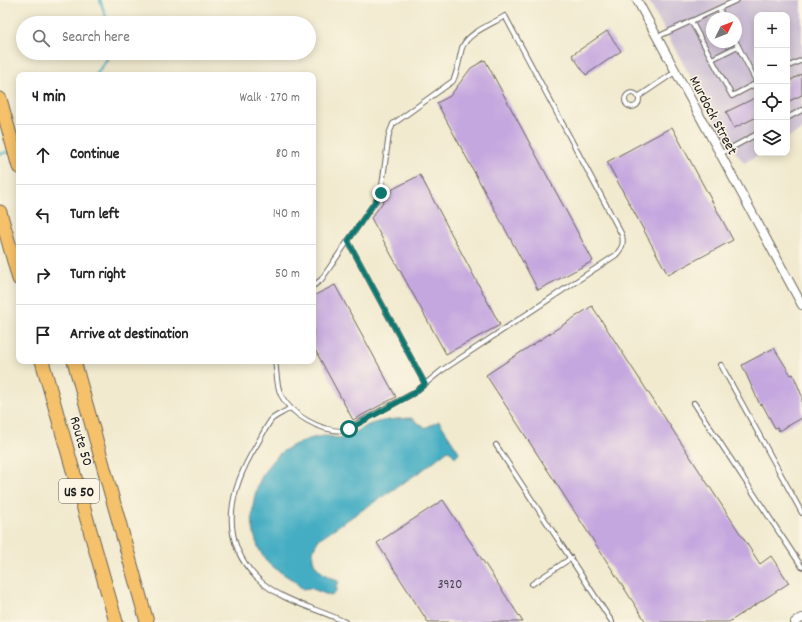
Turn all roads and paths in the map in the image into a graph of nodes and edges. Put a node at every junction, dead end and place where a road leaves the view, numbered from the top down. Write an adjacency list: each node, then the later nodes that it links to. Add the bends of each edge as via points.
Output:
1 (638, 0): 6 (street, Murdock Street)
2 (737, 0): 3 (lane)
3 (719, 9): 4 (lane); 5 (lane)
4 (721, 12)
5 (691, 21): 6 (lane); 9 (lane)
6 (657, 36): 12 (street, Murdock Street)
7 (731, 48): 9 (lane)
8 (739, 48): 13 (lane)
9 (712, 60): 14 (lane, via 732,96)
10 (802, 60): 11 (lane)
11 (790, 66)
12 (676, 72): 15 (lane); 20 (street, Murdock Street)
13 (754, 77)
14 (755, 84)
15 (638, 96)
16 (0, 99): 21 (highway)
17 (802, 110): 18 (lane)
18 (790, 116)
19 (754, 136): 20 (lane)
20 (720, 154): 26 (street, Murdock Street)
21 (16, 156)
22 (0, 212): 24 (highway)
23 (348, 241): 25 (lane, via 322,280); 31 (lane); 31 (lane, via 381,193 389,134 394,124 453,81 463,46 468,38 505,16 623,241 616,255)
24 (16, 268)
25 (316, 284)
26 (802, 305)
27 (43, 364): 40 (highway, Route 50 / US 50)
28 (75, 364): 41 (highway, Route 50 / US 50)
29 (276, 364): 33 (lane, via 280,391)
30 (721, 365): 35 (lane)
31 (425, 384): 33 (lane, via 414,393 343,431 332,430 306,420)
32 (694, 403): 37 (lane)
33 (290, 408): 42 (lane, via 272,420 245,464 233,498 233,531 238,549 246,563 271,590)
34 (496, 445): 36 (lane)
35 (802, 513)
36 (570, 558): 38 (lane); 43 (lane)
37 (802, 567)
38 (532, 584)
39 (802, 618): 44 (street)
40 (116, 622)
41 (147, 622)
42 (345, 622)
43 (612, 622)
44 (796, 622)

